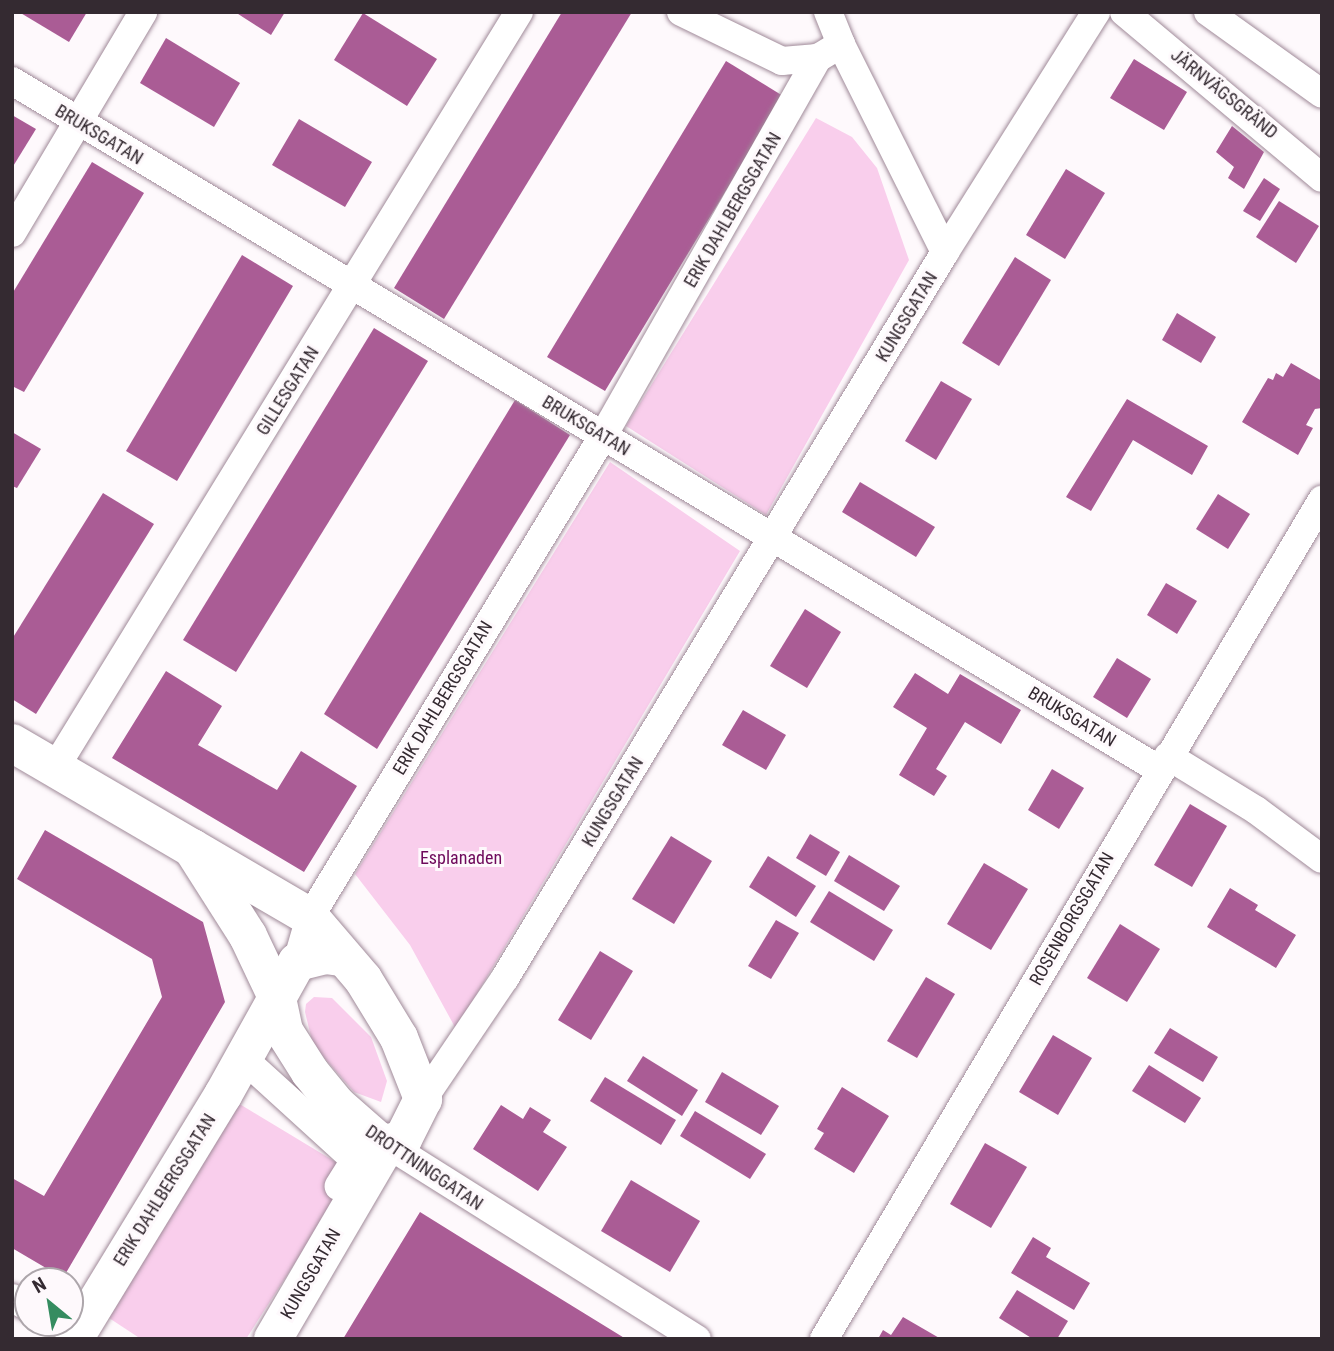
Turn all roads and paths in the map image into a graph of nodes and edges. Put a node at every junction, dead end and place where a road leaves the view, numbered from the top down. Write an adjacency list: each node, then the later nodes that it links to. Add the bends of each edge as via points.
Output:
1 (143, 12): 11 (street)
2 (519, 12): 15 (street, GILLESGATAN)
3 (681, 12): 8 (street, via 782,61)
4 (828, 12): 8 (street, KUNGSGATAN)
5 (1097, 12): 14 (street, KUNGSGATAN)
6 (1124, 12): 12 (street, JÄRNVÄGSGRÄND)
7 (1208, 12): 10 (street)
8 (830, 51): 14 (street, KUNGSGATAN); 16 (street, ERIK DAHLBERGSGATAN)
9 (12, 81): 11 (street, BRUKSGATAN)
10 (1322, 94)
11 (78, 123): 13 (street); 15 (street, BRUKSGATAN)
12 (1322, 177)
13 (12, 233)
14 (945, 253): 18 (street, KUNGSGATAN)
15 (352, 287): 16 (street, BRUKSGATAN); 21 (street, GILLESGATAN)
16 (603, 436): 18 (street, BRUKSGATAN); 24 (street, ERIK DAHLBERGSGATAN)
17 (1322, 500): 20 (street, ROSENBORGSGATAN)
18 (772, 537): 20 (street, BRUKSGATAN); 29 (street, KUNGSGATAN, via 506,978)
19 (12, 743): 21 (street, DROTTNINGGATAN)
20 (1164, 763): 23 (street, BRUKSGATAN, via 1256,810); 36 (street, ROSENBORGSGATAN)
21 (55, 768): 22 (street, DROTTNINGGATAN)
22 (192, 848): 24 (street, DROTTNINGGATAN); 27 (street, DROTTNINGGATAN, via 238,917)
23 (1322, 859)
24 (310, 917): 25 (street, DROTTNINGGATAN); 26 (street, ERIK DAHLBERGSGATAN)
25 (342, 957): 26 (street, via 325,954); 29 (street, DROTTNINGGATAN, via 363,979 399,1038)
26 (297, 961): 27 (street, ERIK DAHLBERGSGATAN)
27 (277, 997): 30 (street, DROTTNINGGATAN, via 284,1031 315,1080 337,1105); 33 (street, ERIK DAHLBERGSGATAN, via 223,1095)
28 (256, 1070): 32 (street, via 355,1160)
29 (420, 1107): 30 (street, KUNGSGATAN, via 403,1139); 31 (street)
30 (387, 1144): 31 (street, DROTTNINGGATAN); 34 (street, KUNGSGATAN)
31 (428, 1174): 35 (street, DROTTNINGGATAN)
32 (339, 1186)
33 (84, 1315)
34 (273, 1339)
35 (697, 1339)
36 (824, 1339)

